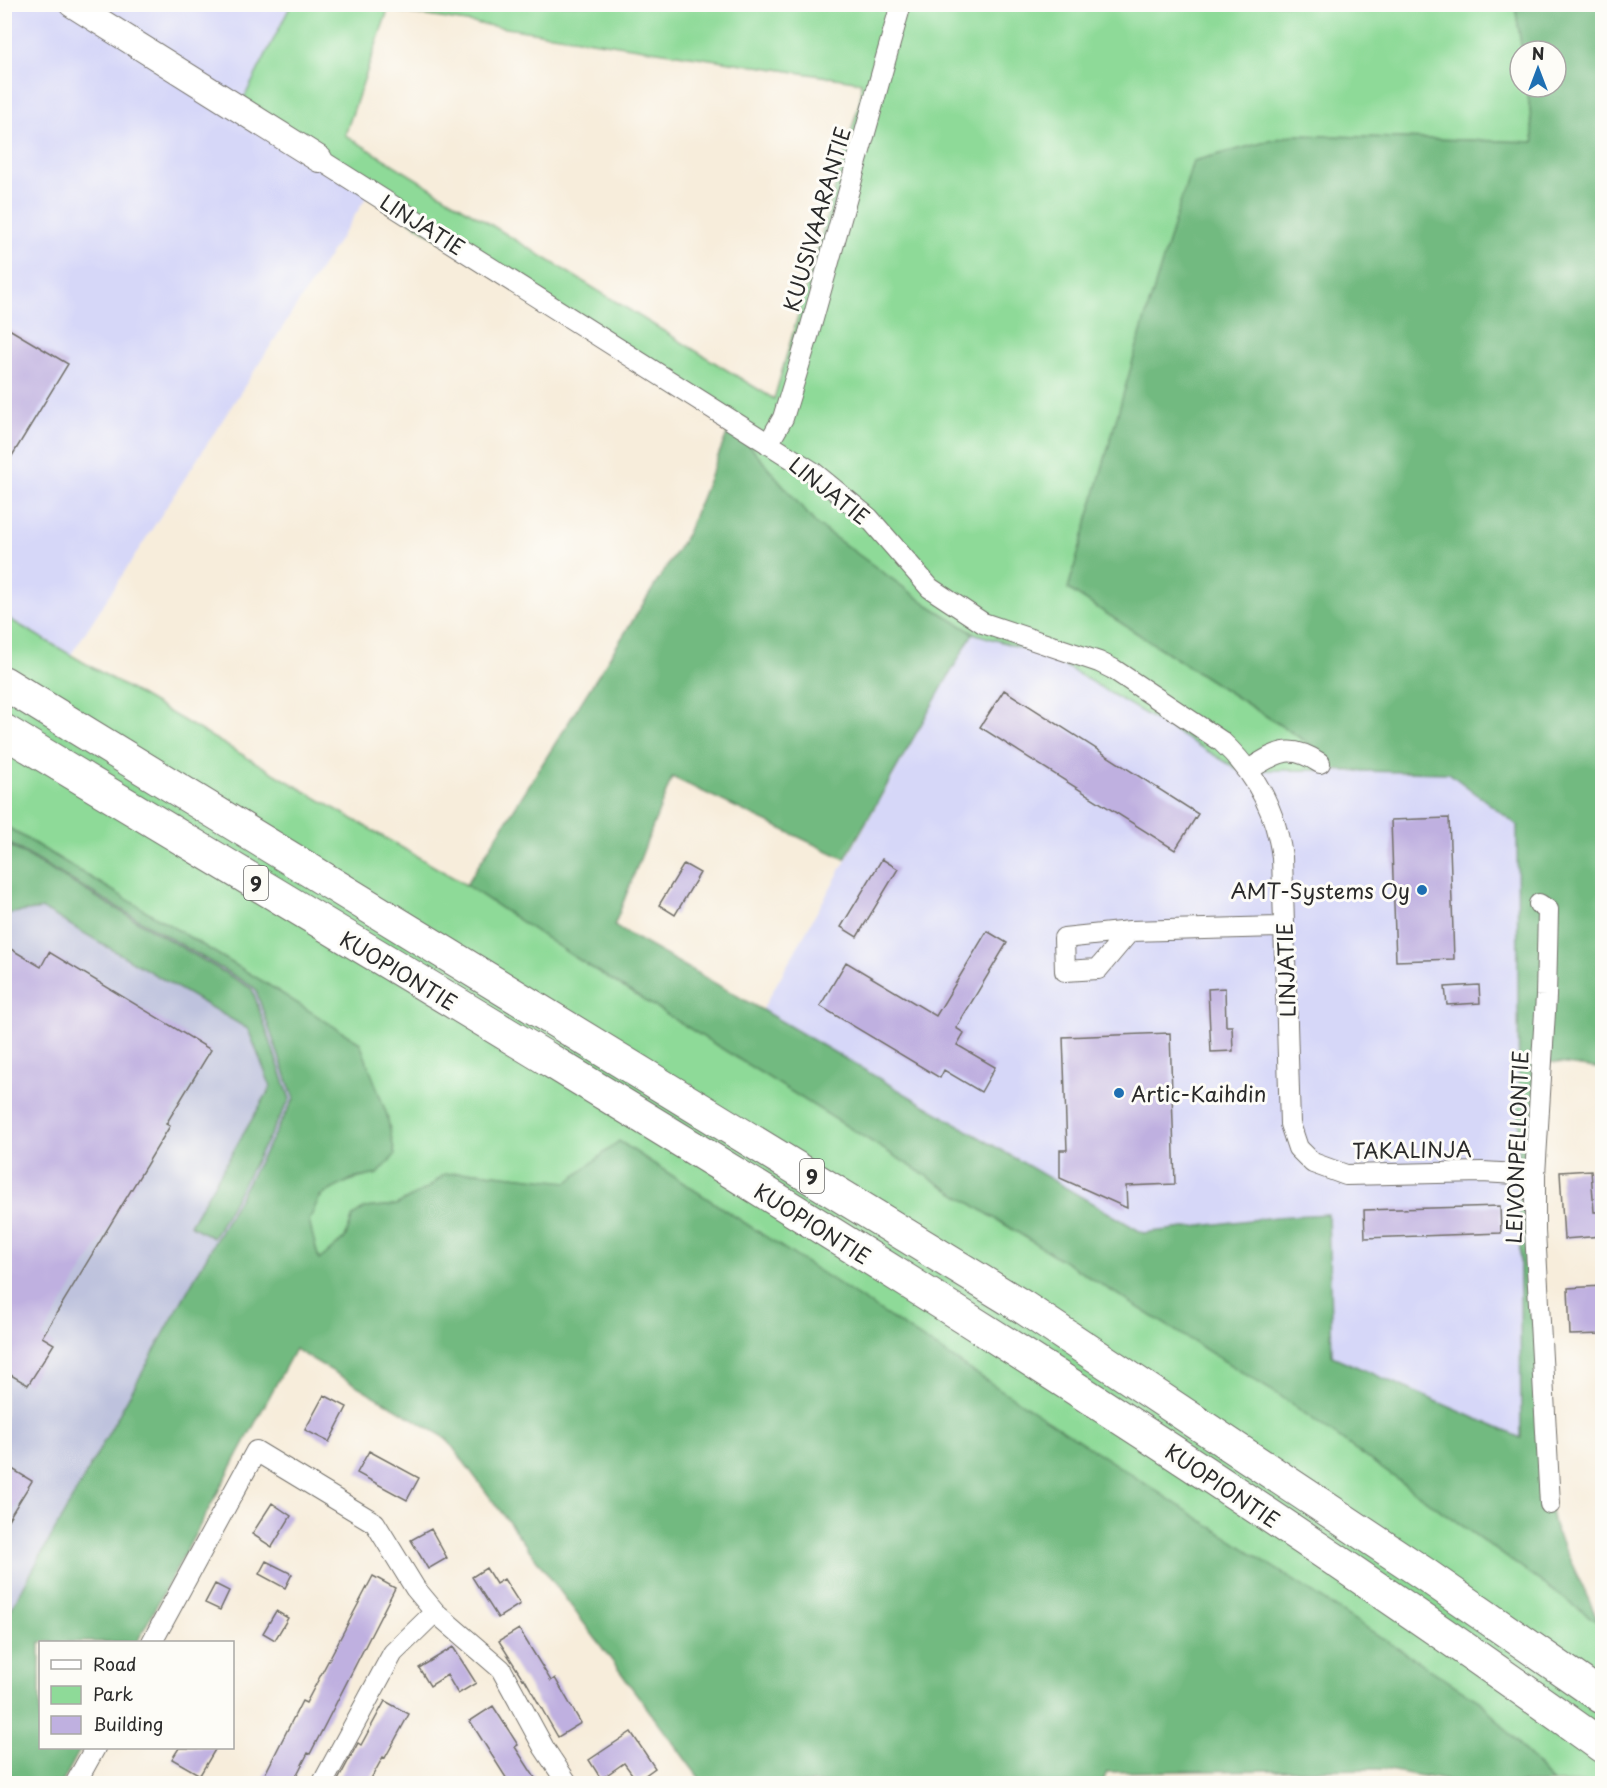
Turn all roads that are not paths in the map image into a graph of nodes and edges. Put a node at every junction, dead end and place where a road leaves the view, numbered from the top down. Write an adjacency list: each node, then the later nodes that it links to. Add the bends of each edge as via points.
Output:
1 (72, 4): 3 (street, LINJATIE)
2 (901, 4): 4 (street, KUUSIVAARANTIE, via 809,333 783,418)
3 (319, 159): 4 (street, LINJATIE)
4 (768, 444): 8 (street, LINJATIE, via 813,472 869,518 930,588 983,623 1113,669 1221,741)
5 (4, 683): 17 (highway, KUOPIONTIE / 9, via 1023,1307)
6 (4, 731): 18 (highway, KUOPIONTIE / 9, via 1005,1342 1401,1604)
7 (1320, 763): 8 (street, via 1299,751 1288,751)
8 (1248, 770): 10 (street, LINJATIE, via 1269,806 1280,839)
9 (1539, 904): 13 (street, LEIVONPELLONTIE, via 1548,910)
10 (1283, 927): 11 (street); 12 (street, LINJATIE, via 1290,1124)
11 (1130, 931)
12 (1298, 1148): 13 (street, TAKALINJA, via 1313,1163 1346,1175)
13 (1535, 1175): 14 (street, LEIVONPELLONTIE)
14 (1550, 1504)
15 (435, 1612): 16 (street, via 415,1588 375,1523 256,1451); 21 (street, via 393,1653); 22 (street, via 501,1669)
16 (153, 1641)
17 (1602, 1697)
18 (1602, 1746)
19 (94, 1749): 20 (street)
20 (75, 1784)
21 (322, 1784)
22 (568, 1784)

